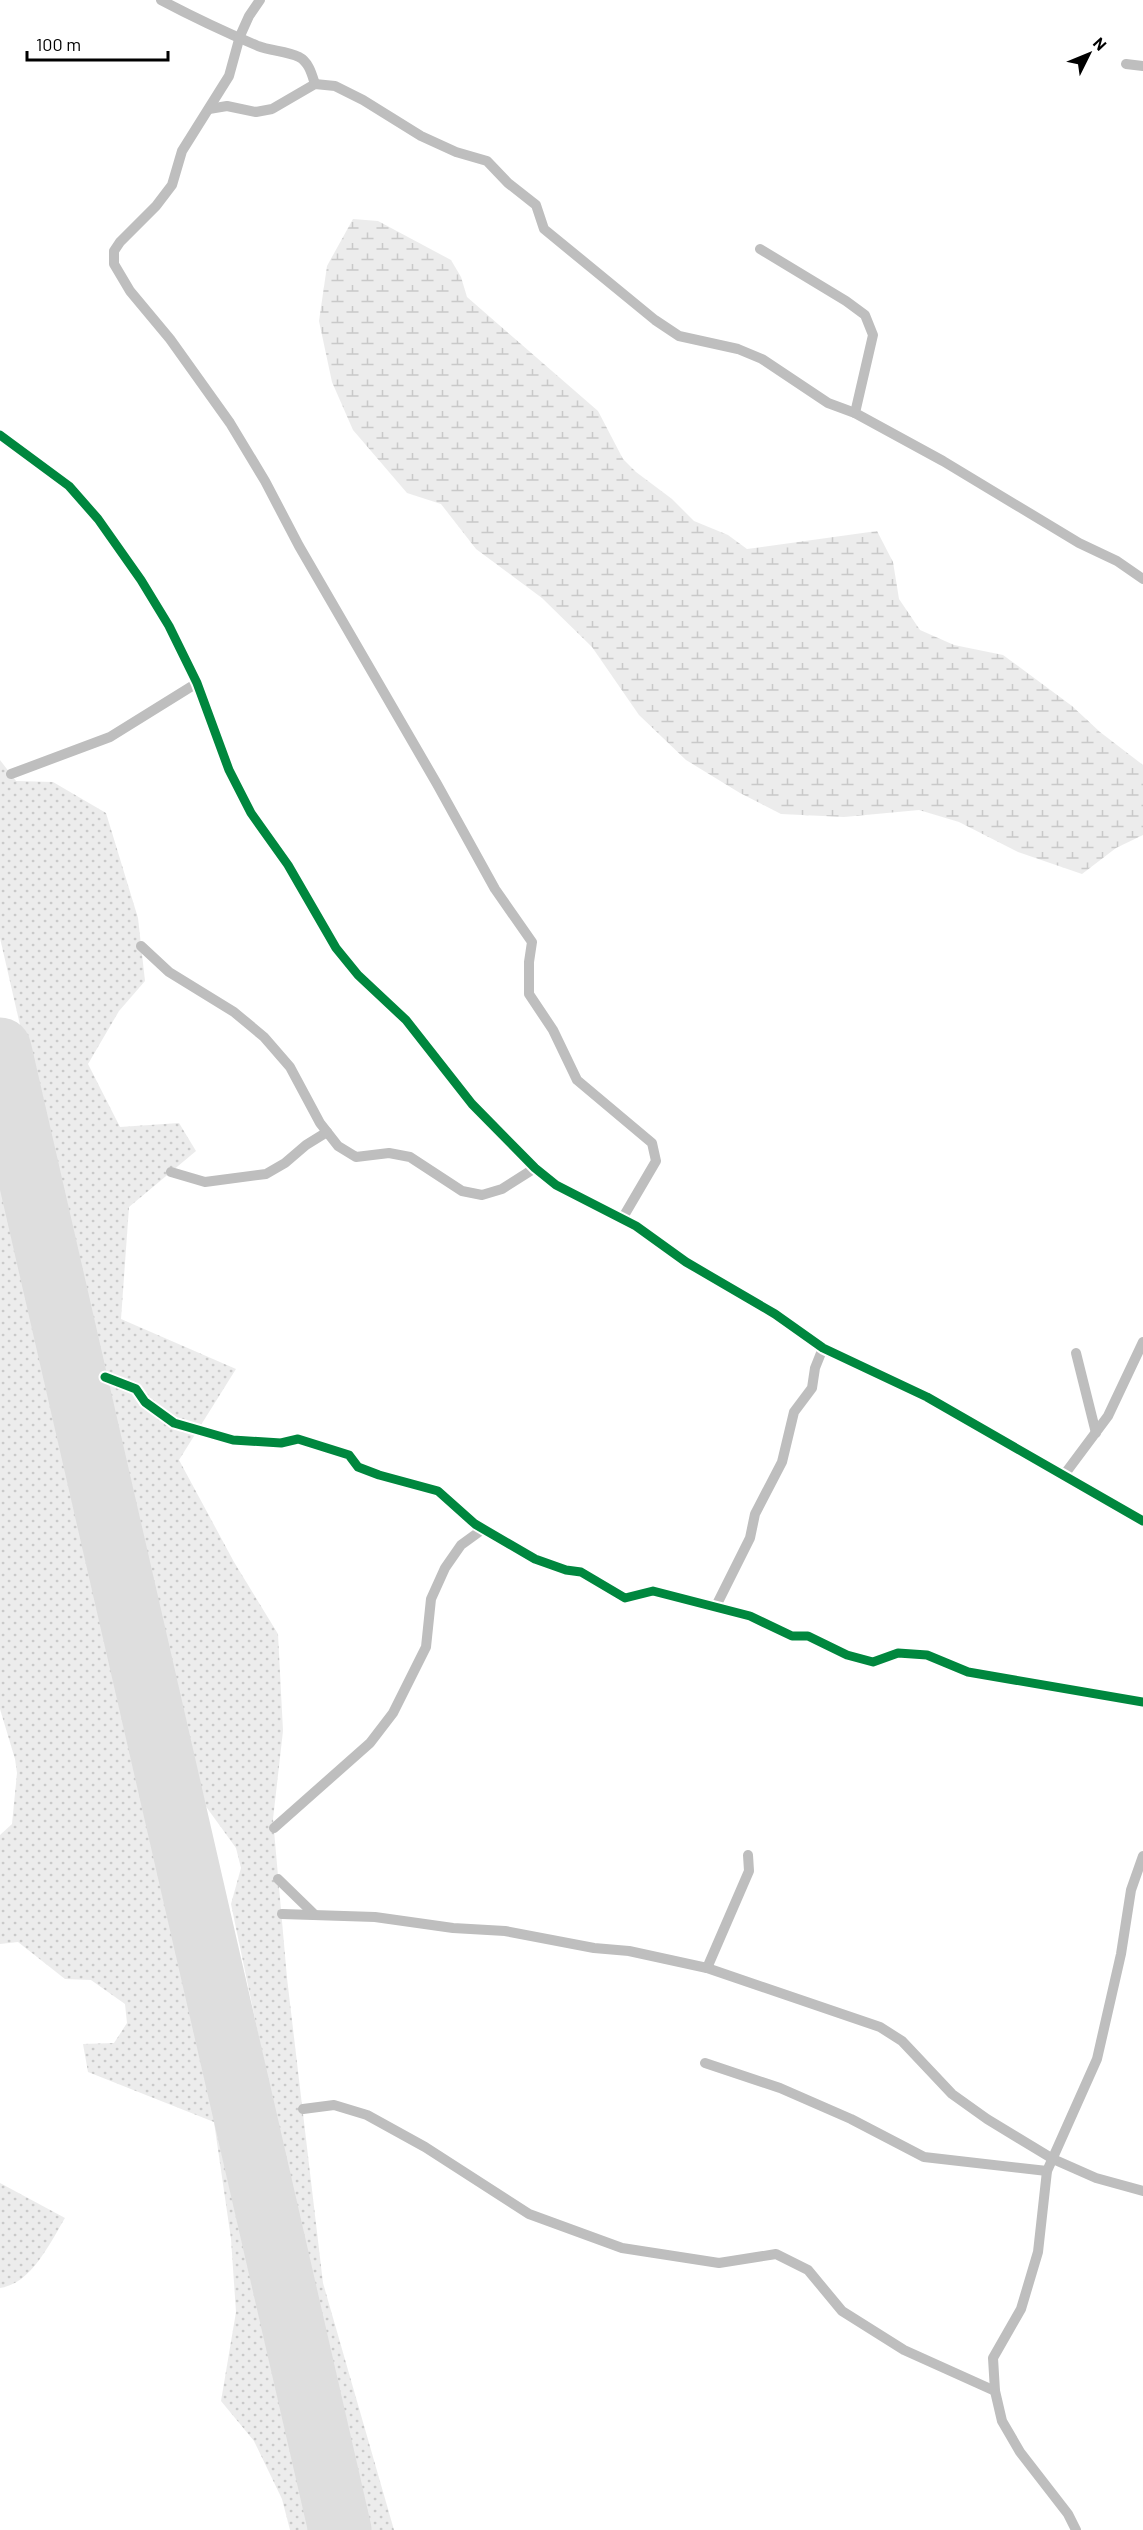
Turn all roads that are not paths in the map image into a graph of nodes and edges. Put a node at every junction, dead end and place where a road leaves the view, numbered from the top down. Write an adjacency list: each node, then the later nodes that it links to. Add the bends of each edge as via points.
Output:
1 (160, 0): 3 (street, via 208,26)
2 (260, 0): 3 (street)
3 (240, 36): 6 (street, via 259,46 301,57); 7 (street, via 229,76)
4 (1126, 64): 5 (street)
5 (1143, 66)
6 (315, 84): 7 (street, via 272,109 256,112 227,106); 9 (street, via 335,86 421,136 488,161 536,205 544,229 679,336 762,359 828,403)
7 (209, 110): 18 (street, via 182,151 172,185 120,242 114,251 114,264 242,442 495,889 532,942 529,994 553,1030 577,1080 652,1143 656,1161)
8 (760, 249): 9 (street, via 865,315 873,335)
9 (855, 413): 11 (street)
10 (0, 435): 12 (street, via 69,486 98,519 169,626)
11 (1143, 579)
12 (197, 683): 13 (street, via 110,737); 16 (street, via 229,770 251,813 288,865 336,948 358,975 406,1020 472,1104)
13 (11, 774)
14 (141, 946): 15 (street, via 169,972 234,1012 264,1037 290,1067)
15 (327, 1132): 16 (street, via 338,1146 356,1157 389,1153 410,1157 462,1191 482,1195 502,1189); 17 (street, via 266,1174 205,1182)
16 (535, 1168): 18 (street, via 556,1185)
17 (171, 1172)
18 (622, 1219): 20 (street, via 792,1324)
19 (1143, 1342): 23 (street)
20 (823, 1348): 24 (street, via 927,1397); 27 (street, via 810,1395 794,1412 782,1462)
21 (1076, 1353): 23 (street)
22 (105, 1377): 26 (street, via 136,1389 145,1402 174,1423 233,1440 281,1443 298,1439 349,1455 358,1467 438,1491)
23 (1096, 1433): 24 (street)
24 (1064, 1475): 25 (street)
25 (1143, 1521)
26 (483, 1529): 27 (street, via 535,1559 581,1572 625,1598 653,1591); 29 (street, via 461,1545 445,1568 431,1599 426,1647 393,1713 370,1743)
27 (715, 1608): 28 (street, via 750,1616 792,1636 808,1636 847,1655 873,1662 898,1653 927,1655 968,1671)
28 (1143, 1702)
29 (274, 1828)
30 (748, 1855): 35 (street, via 748,1870)
31 (1143, 1856): 38 (street, via 1131,1890 1122,1954 1097,2059)
32 (278, 1880): 33 (street)
33 (313, 1913): 34 (street); 35 (street, via 505,1931)
34 (282, 1914)
35 (707, 1968): 38 (street, via 880,2027 902,2041 952,2094)
36 (705, 2063): 39 (street, via 780,2088 924,2157)
37 (303, 2109): 41 (street, via 334,2105 367,2115 529,2214 622,2248 720,2263 776,2254 808,2270 842,2311 904,2350)
38 (1053, 2159): 39 (street); 40 (street, via 1096,2178)
39 (1047, 2171): 41 (street, via 1038,2252 1021,2309 993,2358)
40 (1143, 2191)
41 (995, 2391): 42 (street, via 1002,2421 1011,2437)
42 (1076, 2530)

